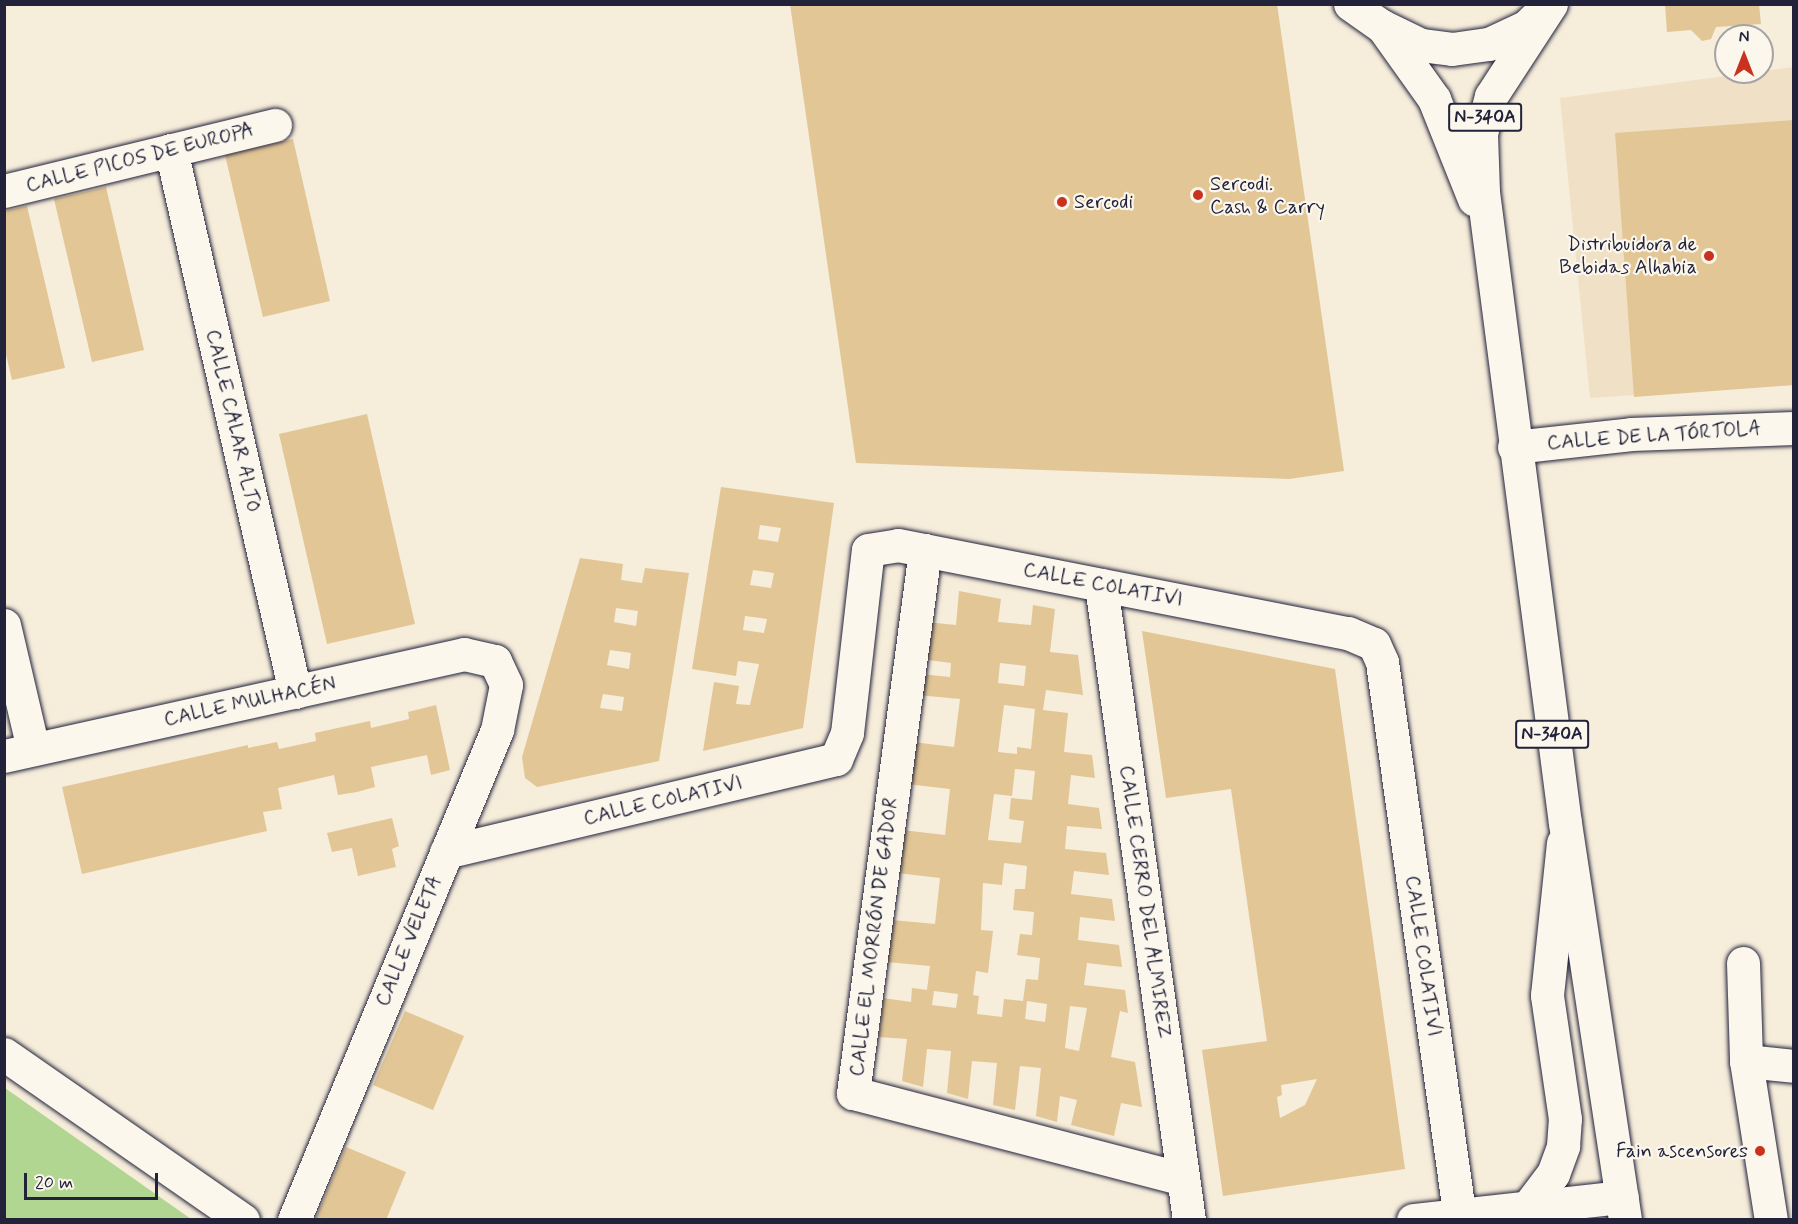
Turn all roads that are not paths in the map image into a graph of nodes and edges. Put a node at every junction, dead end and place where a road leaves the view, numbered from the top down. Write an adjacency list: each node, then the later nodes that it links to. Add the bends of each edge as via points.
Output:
1 (1350, 4): 3 (main road, N-340A)
2 (1549, 4): 3 (main road, N-340A, via 1518,30 1488,44 1452,49 1421,45); 7 (main road, N-340A, via 1488,105 1481,134)
3 (1382, 26): 7 (main road, N-340A, via 1434,99 1463,169)
4 (274, 125): 5 (main road, CALLE PICOS DE EUROPA)
5 (171, 150): 6 (main road, CALLE PICOS DE EUROPA); 14 (main road, CALLE CALAR ALTO)
6 (4, 191)
7 (1487, 247): 9 (main road, N-340A)
8 (1794, 428): 9 (main road, CALLE DE LA TÓRTOLA, via 1630,434)
9 (1514, 447): 16 (main road, N-340A)
10 (925, 550): 11 (main road, CALLE COLATIVI); 17 (main road, CALLE COLATIVI, via 898,545 868,550 847,733 836,759); 22 (main road, CALLE EL MORRÓN DE GADOR, via 853,1093)
11 (1101, 585): 22 (main road, CALLE CERRO DEL ALMIREZ); 25 (main road, CALLE COLATIVI, via 1348,633 1374,644 1382,662)
12 (4, 625): 15 (main road)
13 (495, 661): 14 (main road, CALLE MULHACÉN, via 464,654); 17 (main road, CALLE VELETA, via 506,685 497,729)
14 (295, 692): 15 (main road, CALLE MULHACÉN)
15 (19, 752)
16 (1564, 824): 23 (main road, via 1547,995 1564,1119 1563,1146 1553,1174); 24 (main road, N-340A)
17 (446, 852): 27 (main road, CALLE VELETA)
18 (1743, 963): 20 (main road)
19 (4, 1054): 26 (main road)
20 (1746, 1061): 21 (main road); 30 (main road)
21 (1794, 1066)
22 (1183, 1179): 28 (main road, CALLE CERRO DEL ALMIREZ)
23 (1530, 1204): 24 (main road); 25 (main road)
24 (1623, 1208)
25 (1459, 1212): 29 (main road)
26 (243, 1220)
27 (294, 1220)
28 (1189, 1220)
29 (1413, 1220)
30 (1771, 1220)

